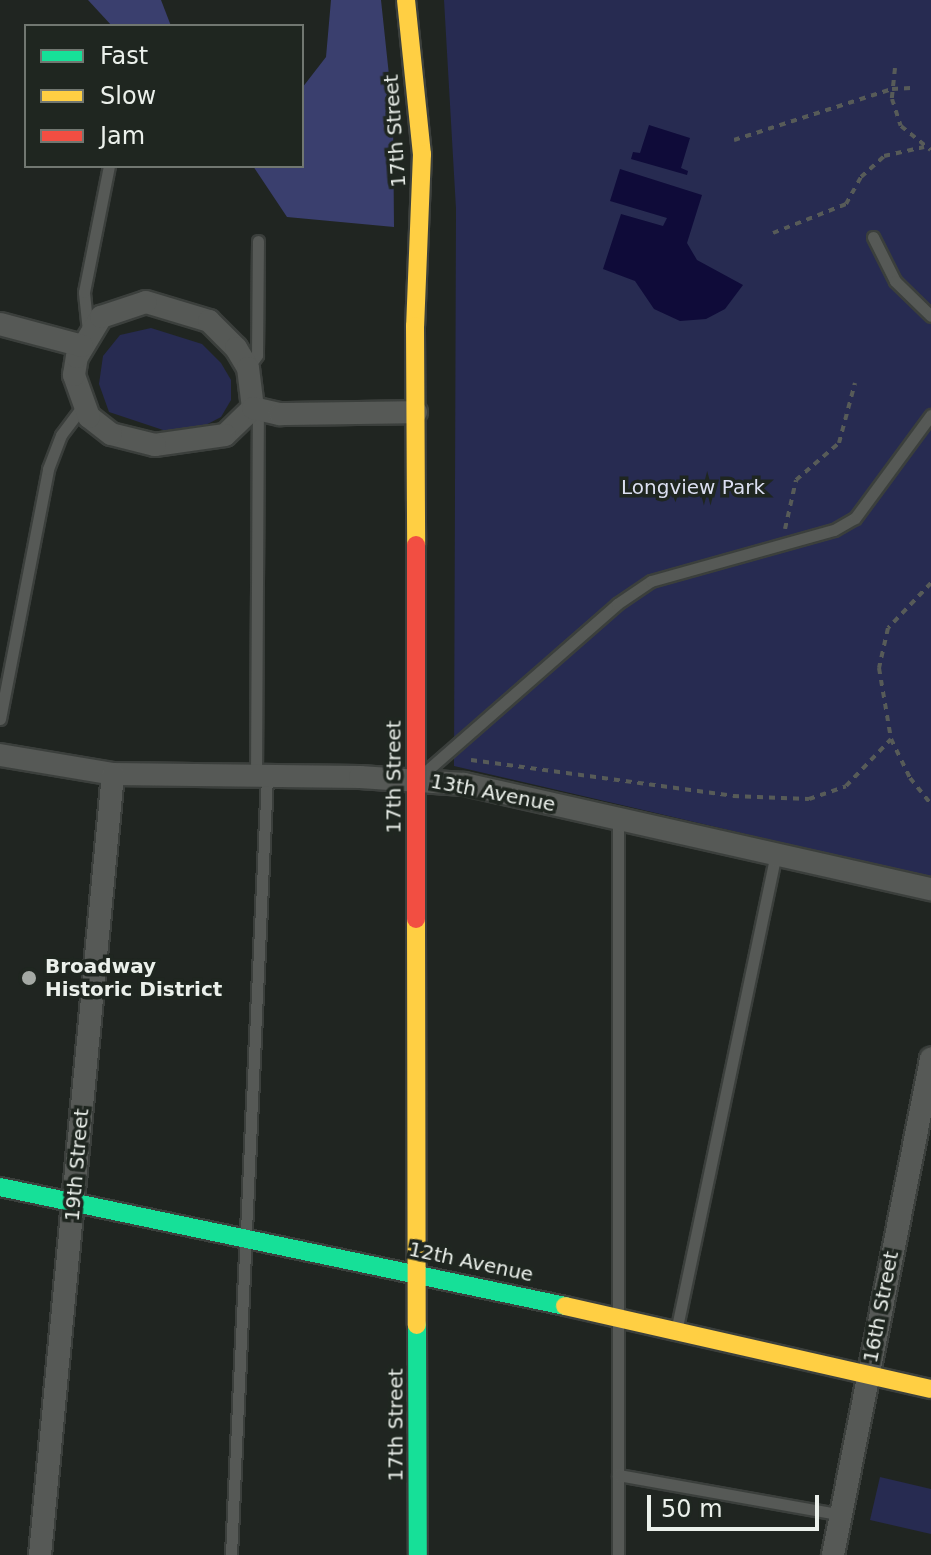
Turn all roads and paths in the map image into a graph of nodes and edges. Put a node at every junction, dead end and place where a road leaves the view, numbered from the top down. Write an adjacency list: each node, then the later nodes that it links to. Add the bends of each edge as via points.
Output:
1 (406, 0): 19 (street, 17th Street, via 422,154)
2 (895, 68): 4 (path)
3 (911, 88): 4 (path)
4 (892, 89): 5 (path); 6 (path, via 901,126)
5 (734, 140)
6 (924, 147): 7 (path); 9 (path, via 884,156 861,177 846,204)
7 (931, 150)
8 (109, 168): 14 (lane, via 84,292)
9 (773, 233)
10 (873, 237): 12 (lane, via 895,281)
11 (258, 241): 15 (lane, via 257,355)
12 (931, 316)
13 (0, 324): 14 (street)
14 (85, 340): 15 (street, via 101,317 122,308 146,302 171,306 209,321); 17 (street, via 74,375)
15 (248, 368): 18 (street)
16 (855, 383): 21 (path, via 834,451 796,480)
17 (84, 405): 18 (street, via 89,417 111,434 155,445 225,435); 23 (lane, via 61,435 48,469)
18 (255, 408): 19 (street, via 280,414); 28 (lane)
19 (416, 412): 29 (street, 17th Street)
20 (931, 415): 21 (lane, via 855,518 834,530)
21 (784, 543): 26 (lane, via 651,581 617,604)
22 (931, 583): 24 (path, via 900,611 883,646 879,668)
23 (0, 719)
24 (891, 739): 26 (path, via 846,786 809,799 733,796 601,780 571,771); 30 (path, via 910,778)
25 (0, 755): 27 (street, 13th Avenue)
26 (441, 759): 29 (lane)
27 (113, 774): 28 (street, 13th Avenue); 36 (street, 19th Street)
28 (261, 778): 29 (street, 13th Avenue); 37 (lane)
29 (416, 780): 31 (street, 13th Avenue, via 464,784); 38 (street, 17th Street)
30 (931, 804)
31 (618, 819): 32 (street, 13th Avenue); 39 (lane)
32 (776, 854): 33 (street, 13th Avenue); 40 (lane)
33 (931, 889)
34 (931, 1059): 41 (street, 16th Street)
35 (0, 1187): 36 (street, 12th Avenue)
36 (73, 1201): 37 (street, 12th Avenue); 45 (street, 19th Street)
37 (246, 1236): 38 (street, 12th Avenue); 46 (lane)
38 (417, 1272): 39 (street, 12th Avenue); 47 (street, 17th Street)
39 (615, 1316): 40 (street, 12th Avenue); 43 (lane)
40 (676, 1330): 41 (street, 12th Avenue)
41 (867, 1374): 42 (street, 12th Avenue); 44 (street, 16th Street)
42 (931, 1389)
43 (618, 1475): 44 (lane); 48 (lane)
44 (842, 1515): 49 (street, 16th Street)
45 (40, 1555)
46 (231, 1555)
47 (418, 1555)
48 (618, 1555)
49 (833, 1555)

